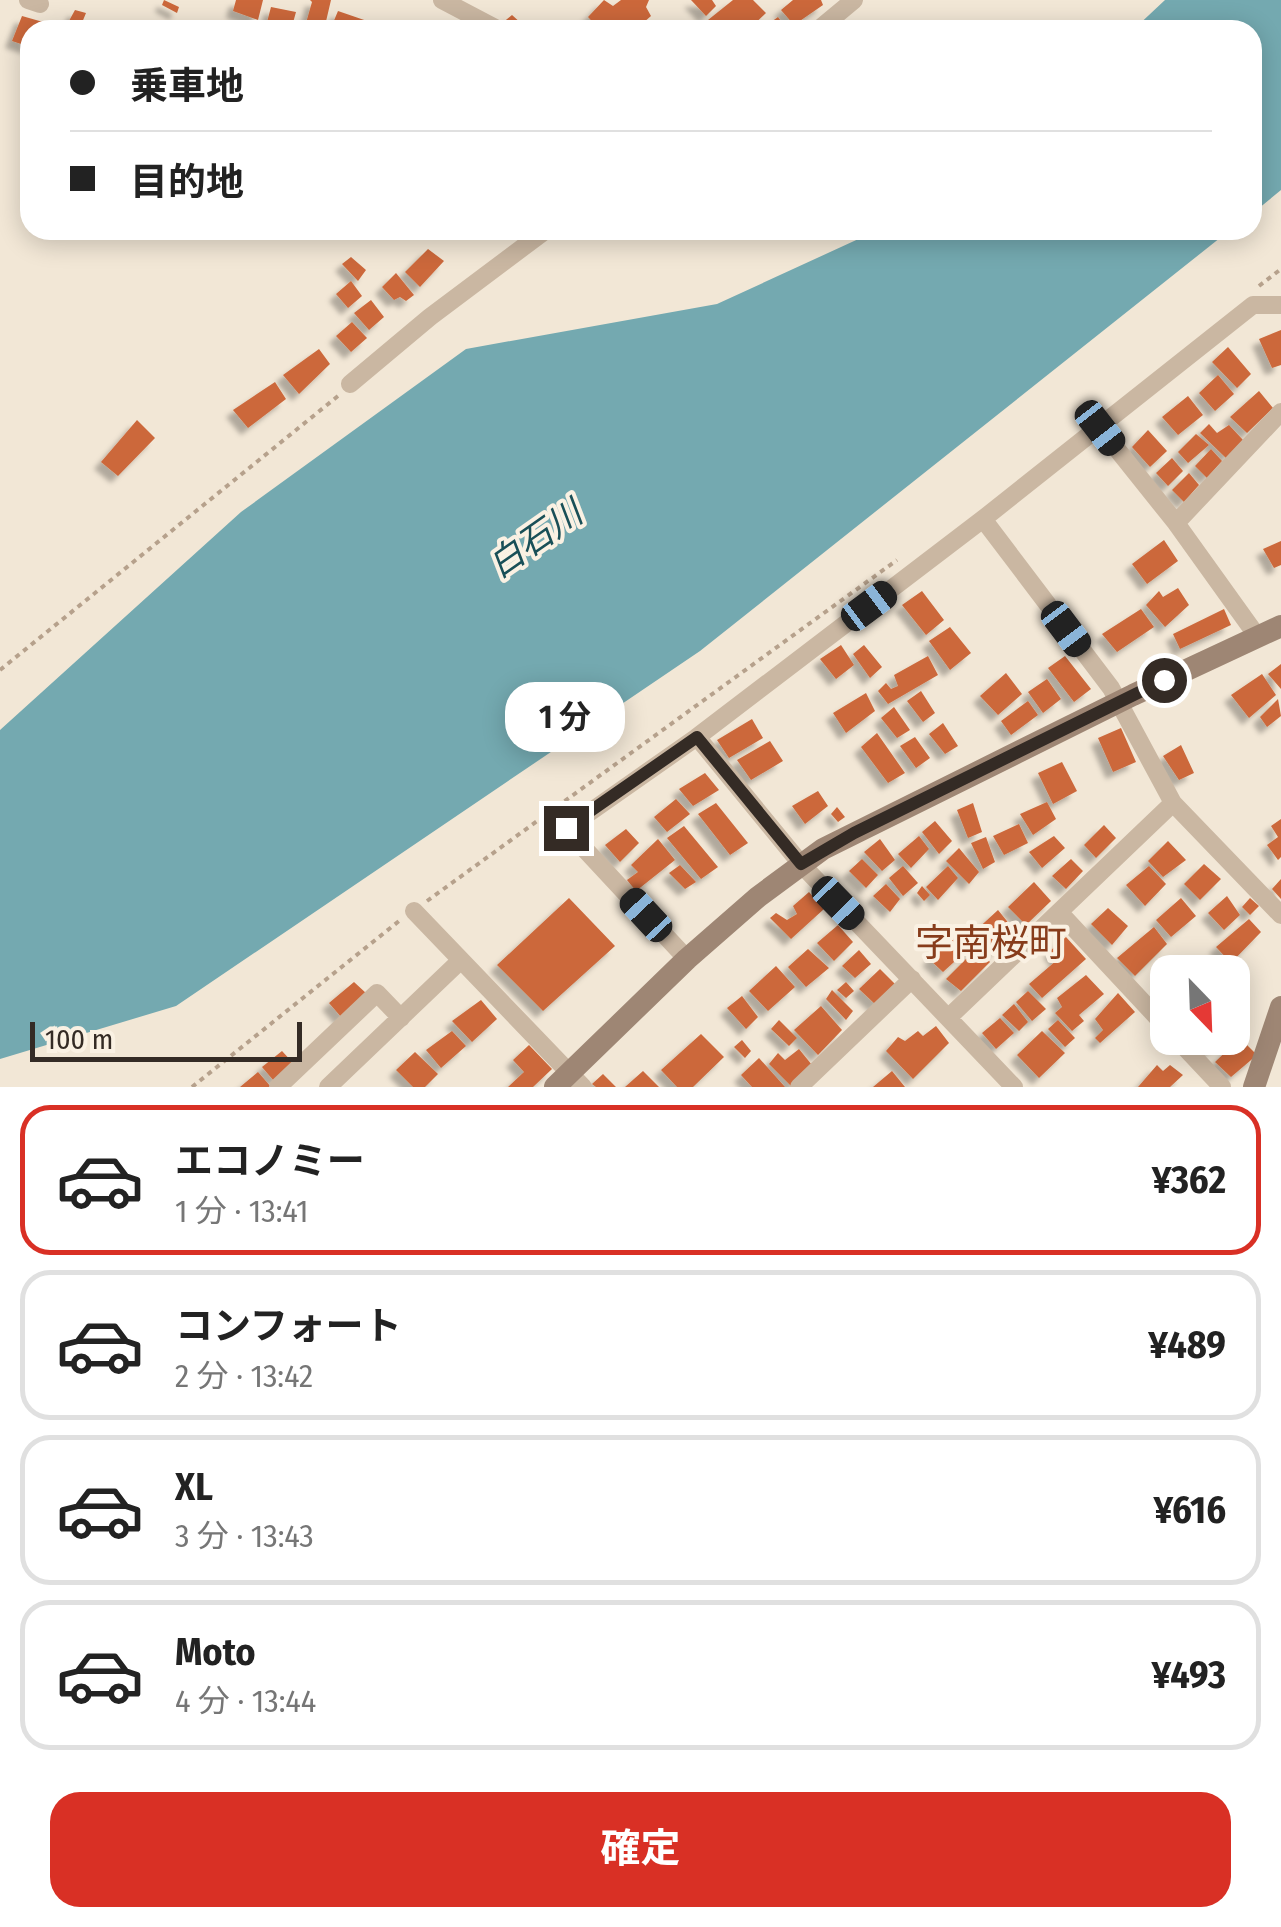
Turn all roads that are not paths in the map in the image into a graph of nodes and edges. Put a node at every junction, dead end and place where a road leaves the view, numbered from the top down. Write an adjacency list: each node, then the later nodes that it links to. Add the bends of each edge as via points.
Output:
1 (442, 0): 3 (street)
2 (854, 0): 4 (street)
3 (479, 20)
4 (830, 20)
5 (533, 240): 7 (street)
6 (1281, 306): 9 (street, via 1252,305)
7 (347, 387)
8 (1281, 412): 11 (street)
9 (1100, 428): 10 (street); 11 (street)
10 (983, 519): 14 (street); 15 (street)
11 (1176, 523): 13 (street)
12 (1281, 626): 13 (street)
13 (1257, 636): 14 (street)
14 (1119, 702): 16 (street); 17 (street)
15 (697, 737): 17 (street); 21 (street, via 566,828)
16 (1172, 803): 19 (street); 20 (street)
17 (801, 864): 21 (street); 23 (street)
18 (414, 911): 22 (street)
19 (1059, 912): 25 (street); 27 (street)
20 (1281, 915)
21 (687, 958): 29 (street)
22 (461, 960): 26 (street); 29 (street)
23 (912, 979): 27 (street); 33 (street)
24 (1281, 1007): 35 (street)
25 (1150, 1009)
26 (401, 1018): 31 (street, via 377,992); 32 (street)
27 (950, 1018): 30 (street)
28 (1192, 1055): 34 (street)
29 (569, 1082)
30 (1012, 1086)
31 (278, 1087)
32 (328, 1087)
33 (799, 1087)
34 (1222, 1087)
35 (1254, 1087)

